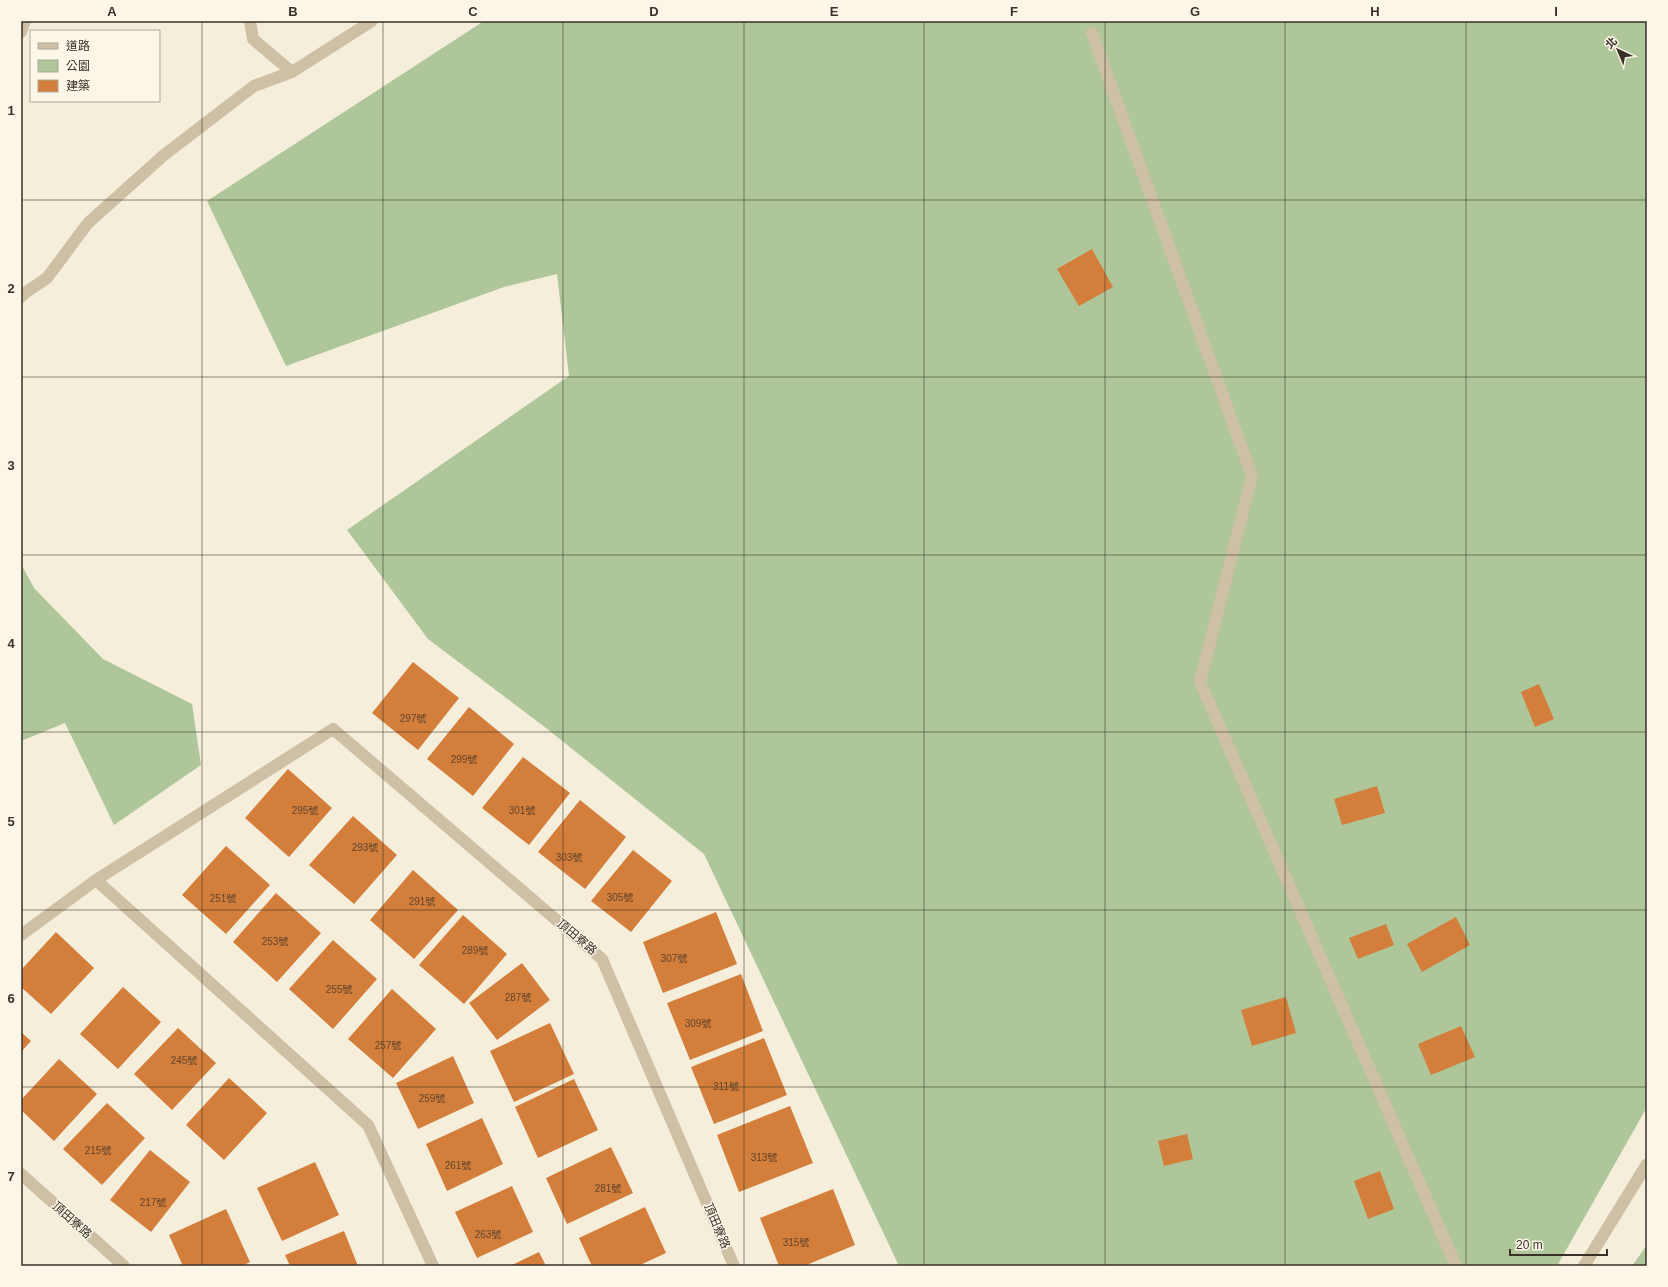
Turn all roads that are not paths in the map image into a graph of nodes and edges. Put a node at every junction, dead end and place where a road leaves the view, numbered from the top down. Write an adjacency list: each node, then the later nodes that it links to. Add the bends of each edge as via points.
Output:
1 (25, 21): 4 (street)
2 (250, 21): 6 (street, via 253,39)
3 (372, 21): 6 (street)
4 (21, 32)
5 (1092, 33): 15 (street, via 1252,476 1200,682)
6 (292, 72): 7 (street, via 254,86 164,155 88,223 47,278)
7 (21, 297)
8 (96, 880): 9 (street); 13 (street, via 368,1125); 14 (street, 頂田寮路, via 333,729 602,959)
9 (21, 935)
10 (1647, 1164): 16 (street)
11 (21, 1174): 12 (street, 頂田寮路)
12 (124, 1266)
13 (433, 1266)
14 (734, 1266)
15 (1456, 1266)
16 (1584, 1266)

